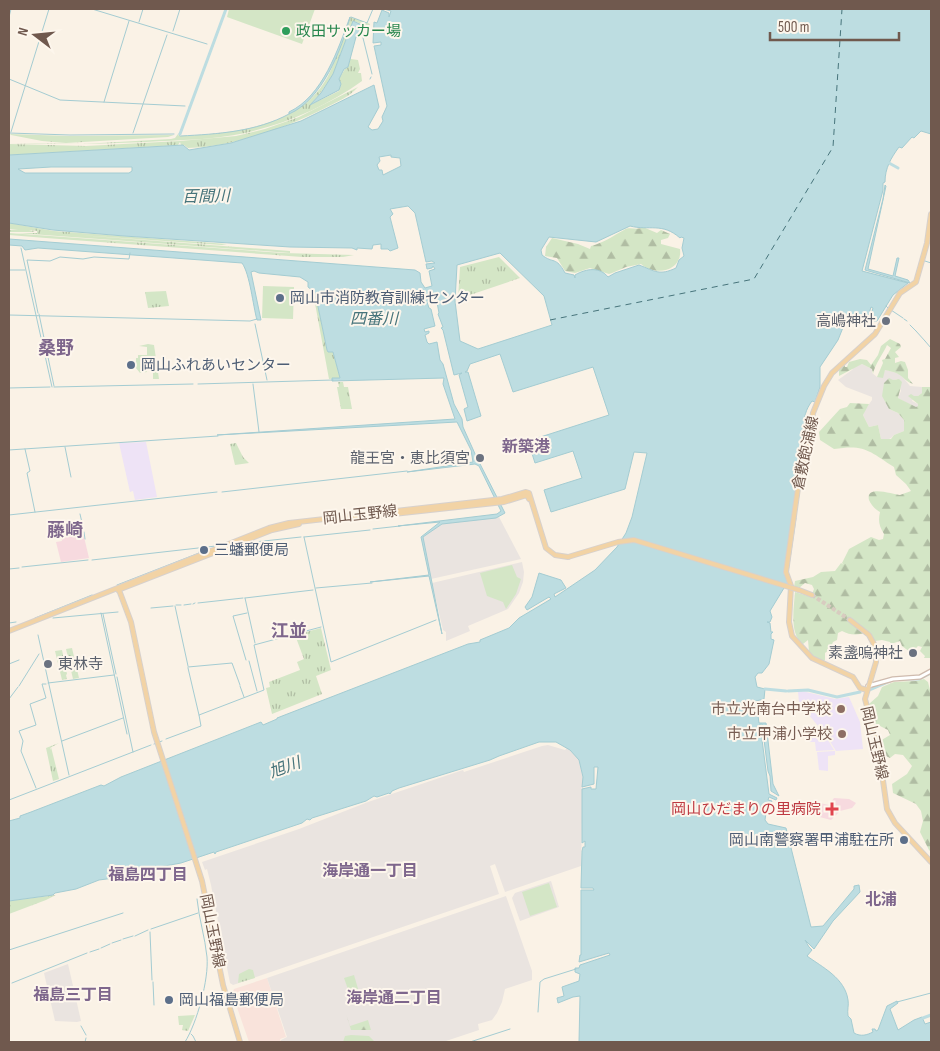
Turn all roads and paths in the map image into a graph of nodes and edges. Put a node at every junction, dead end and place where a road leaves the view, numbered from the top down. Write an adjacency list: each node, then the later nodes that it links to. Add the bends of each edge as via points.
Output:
1 (931, 214): 7 (main road, 倉敷飽浦線, via 916,282 900,293 875,334 832,373 824,386 801,467 787,564 792,636 812,658 853,676 860,688)
2 (119, 589): 3 (main road, 岡山玉野線, bridge, via 282,527 504,502 527,495 545,549 553,556 568,557 618,542 640,541); 5 (main road, 岡山玉野線); 9 (main road, 岡山玉野線, via 131,622 160,753 200,874 223,985)
3 (812, 595)
4 (850, 620): 7 (main road, 岡山玉野線, via 869,635 875,645 876,658)
5 (9, 632)
6 (931, 671): 7 (main road, via 920,677 893,679)
7 (867, 688): 8 (main road, 岡山玉野線, via 865,703 879,752 888,809 893,820)
8 (931, 862)
9 (240, 1042)

